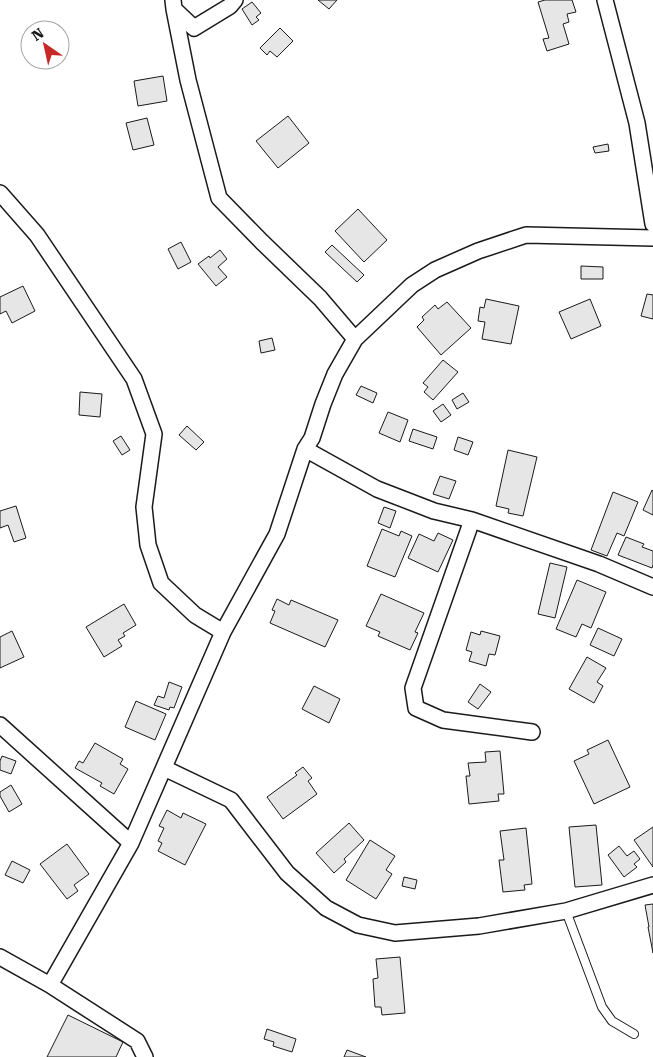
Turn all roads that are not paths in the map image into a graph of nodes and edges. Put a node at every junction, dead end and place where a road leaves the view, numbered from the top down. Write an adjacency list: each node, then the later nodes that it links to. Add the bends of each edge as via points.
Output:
1 (235, 0): 3 (street, via 194,28)
2 (605, 0): 5 (street, via 637,123)
3 (174, 5): 7 (street, via 188,80 219,198 320,298)
4 (0, 193): 11 (street, via 37,235 134,379 154,434 144,507 148,545 158,575 161,583 195,614)
5 (653, 224)
6 (653, 238): 7 (street, via 526,235 478,251 435,270 412,285)
7 (355, 339): 8 (street, via 335,374)
8 (305, 449): 9 (street, via 377,489 434,511); 11 (street, via 277,534)
9 (472, 520): 10 (street, via 599,564); 13 (street, via 413,688 416,708 443,720)
10 (653, 587)
11 (223, 632): 14 (street)
12 (0, 725): 15 (street)
13 (532, 732)
14 (164, 768): 15 (street); 17 (street, via 231,800 287,874 326,908 358,925 395,933 479,926)
15 (131, 843): 19 (street)
16 (653, 885): 17 (street)
17 (566, 911): 20 (lane, via 602,1007 612,1021)
18 (0, 957): 19 (street)
19 (50, 985): 21 (street, via 137,1041)
20 (634, 1034)
21 (145, 1057)

